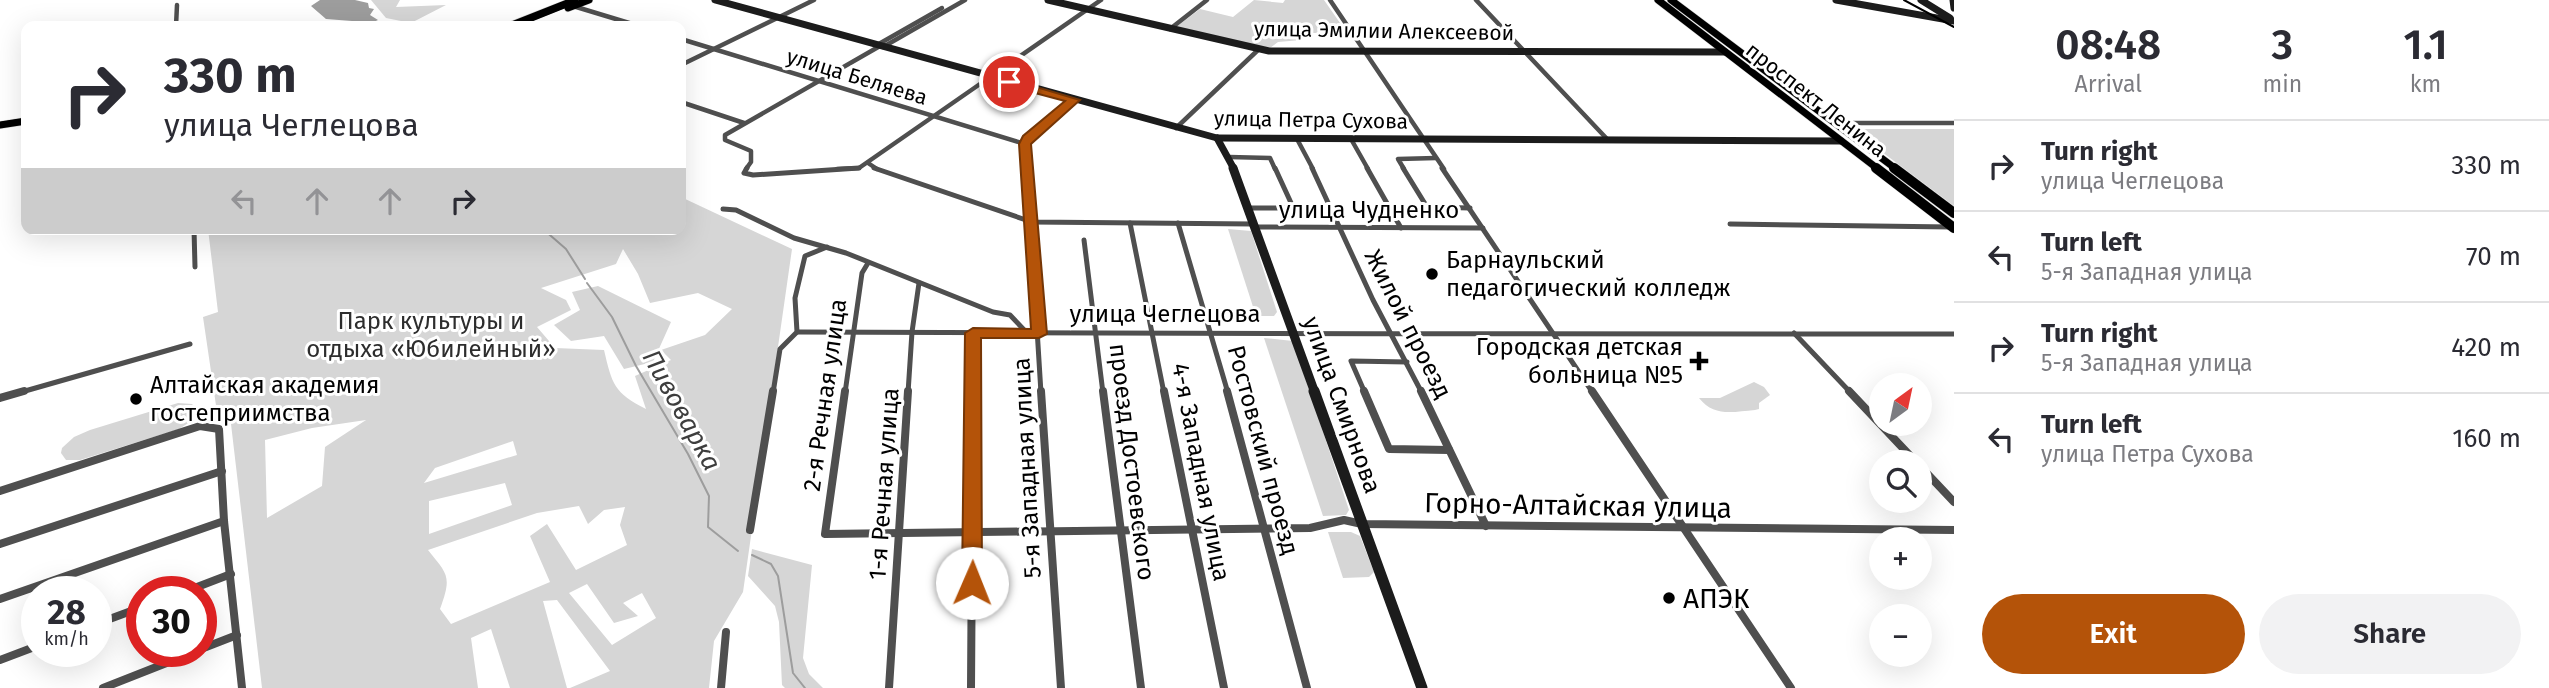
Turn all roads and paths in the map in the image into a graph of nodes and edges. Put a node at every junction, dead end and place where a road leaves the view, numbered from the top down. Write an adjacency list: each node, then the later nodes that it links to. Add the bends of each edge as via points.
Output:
1 (589, 0): 16 (main road)
2 (715, 0): 20 (street, улица Петра Сухова)
3 (814, 0): 20 (street)
4 (956, 0): 28 (street)
5 (965, 0): 28 (street)
6 (1048, 0): 19 (street, улица Эмилии Алексеевой)
7 (1101, 0): 19 (street)
8 (1208, 0): 26 (street)
9 (1330, 0): 31 (street)
10 (1476, 0): 32 (street)
11 (1658, 0): 33 (main road, проспект Ленина)
12 (1671, 0): 38 (main road, проспект Ленина)
13 (1836, 0): 25 (street)
14 (1953, 0): 18 (street)
15 (1922, 1): 18 (street); 25 (street)
16 (574, 3): 22 (main road); 23 (main road); 24 (street)
17 (177, 5): 21 (street)
18 (1954, 7)
19 (1086, 9): 26 (street, улица Эмилии Алексеевой); 35 (street)
20 (778, 18): 28 (street, улица Петра Сухова); 29 (street)
21 (176, 21)
22 (523, 21)
23 (535, 21)
24 (625, 21)
25 (1954, 21)
26 (1170, 29): 30 (street, улица Эмилии Алексеевой)
27 (686, 41): 29 (street, улица Беляева)
28 (880, 46): 35 (street, улица Петра Сухова); 36 (street)
29 (713, 49): 34 (street); 36 (street, улица Беляева)
30 (1258, 50): 31 (street, улица Эмилии Алексеевой); 49 (street)
31 (1364, 51): 32 (street, улица Эмилии Алексеевой); 53 (street)
32 (1524, 51): 33 (street, улица Эмилии Алексеевой); 54 (street)
33 (1725, 52): 37 (main road, проспект Ленина)
34 (686, 62)
35 (990, 77): 39 (street, улица Петра Сухова); 42 (street)
36 (818, 81): 42 (street, улица Беляева); 45 (street)
37 (1786, 99): 38 (main road); 55 (main road, проспект Ленина)
38 (1803, 99): 46 (main road, проспект Ленина)
39 (1074, 100): 49 (street, улица Петра Сухова); 56 (street)
40 (686, 104): 45 (street)
41 (21, 116): 43 (main road)
42 (933, 116): 56 (street, улица Беляева); 59 (street)
43 (0, 119)
44 (21, 122): 48 (main road)
45 (744, 123): 59 (street, via 724,138 751,151 744,173 748,175 852,170)
46 (1834, 123): 47 (street); 61 (main road, проспект Ленина)
47 (1954, 123)
48 (0, 125)
49 (1175, 129): 50 (street, улица Петра Сухова)
50 (1217, 138): 51 (street, улица Петра Сухова); 57 (street, улица Смирнова)
51 (1297, 139): 52 (street, улица Петра Сухова); 71 (street, Жилой проезд)
52 (1351, 139): 53 (street, улица Петра Сухова); 72 (street)
53 (1423, 139): 54 (street, улица Петра Сухова); 58 (street)
54 (1608, 140): 55 (street, улица Петра Сухова)
55 (1841, 141): 60 (main road, проспект Ленина)
56 (1025, 144): 66 (street, 5-я Западная улица)
57 (1229, 157): 62 (street, улица Смирнова); 62 (street, via 1270,158 1292,205)
58 (1436, 158): 63 (street); 63 (street, via 1398,159 1427,206)
59 (868, 163): 66 (street, улица Чудненко)
60 (1871, 164): 61 (main road); 74 (main road, проспект Ленина)
61 (1890, 165): 65 (main road, проспект Ленина)
62 (1247, 208): 70 (street, улица Смирнова)
63 (1471, 208): 73 (street)
64 (723, 209): 77 (street)
65 (1954, 213)
66 (1032, 222): 67 (street, улица Чудненко); 90 (street, 5-я Западная улица)
67 (1130, 223): 68 (street, улица Чудненко); 91 (street, 4-я Западная улица)
68 (1178, 223): 70 (street, улица Чудненко); 92 (street, Ростовский проезд)
69 (1730, 224): 74 (street)
70 (1253, 225): 71 (street, улица Чудненко); 84 (street, улица Смирнова)
71 (1339, 227): 72 (street, улица Чудненко); 86 (street, Жилой проезд)
72 (1401, 228): 73 (street, улица Чудненко)
73 (1483, 228): 87 (street)
74 (1954, 228)
75 (194, 235): 79 (street)
76 (1084, 240): 94 (street, проезд Достоевского)
77 (827, 247): 78 (street); 81 (street, via 806,256 795,298)
78 (868, 262): 80 (street); 82 (street, 2-я Речная улица, via 862,273)
79 (195, 267)
80 (919, 283): 83 (street, 1-я Речная улица); 89 (street, via 1010,316)
81 (797, 332): 82 (street, улица Чеглецова); 110 (street, via 780,349)
82 (854, 332): 83 (street, улица Чеглецова); 116 (street, 2-я Речная улица)
83 (912, 332): 85 (street, улица Чеглецова); 115 (street, 1-я Речная улица)
84 (1294, 332): 86 (street, улица Чеглецова); 92 (street, улица Чеглецова); 105 (street, улица Смирнова)
85 (973, 333): 89 (street, улица Чеглецова); 111 (street)
86 (1392, 333): 87 (street, улица Чеглецова); 96 (street, Жилой проезд)
87 (1554, 333): 88 (street, улица Чеглецова); 109 (street)
88 (1794, 333): 93 (street, улица Чеглецова); 99 (street)
89 (1028, 334): 90 (street, улица Чеглецова)
90 (1039, 334): 94 (street, улица Чеглецова); 108 (street, 5-я Западная улица)
91 (1153, 334): 92 (street, улица Чеглецова); 94 (street, улица Чеглецова); 113 (street, 4-я Западная улица)
92 (1212, 334): 107 (street, Ростовский проезд)
93 (1954, 334)
94 (1096, 335): 112 (street, проезд Достоевского)
95 (190, 344): 97 (street)
96 (1406, 362): 98 (street, Жилой проезд); 98 (street, via 1351,361 1389,449)
97 (0, 398)
98 (1449, 450): 106 (street, Жилой проезд)
99 (1905, 450)
100 (222, 471): 102 (street, via 219,429 200,426); 104 (street); 117 (street)
101 (1932, 479): 103 (street)
102 (0, 491)
103 (1954, 502)
104 (225, 521): 118 (street); 120 (street)
105 (1362, 524): 106 (street, Горно-Алтайская улица); 107 (street, Горно-Алтайская улица, via 1344,520 1310,528); 136 (street, улица Смирнова)
106 (1486, 526): 109 (street, Горно-Алтайская улица)
107 (1263, 527): 113 (street, Горно-Алтайская улица); 135 (street, Ростовский проезд)
108 (1050, 529): 111 (street, Горно-Алтайская улица); 112 (street, Горно-Алтайская улица); 132 (street, 5-я Западная улица)
109 (1683, 529): 114 (street, Горно-Алтайская улица); 137 (street)
110 (750, 530)
111 (973, 530): 115 (street, Горно-Алтайская улица); 131 (street)
112 (1121, 530): 113 (street, Горно-Алтайская улица); 133 (street, проезд Достоевского)
113 (1194, 530): 134 (street, 4-я Западная улица)
114 (1954, 530)
115 (901, 533): 116 (street, Горно-Алтайская улица); 130 (street, 1-я Речная улица)
116 (825, 534)
117 (0, 544)
118 (231, 574): 119 (street); 122 (street)
119 (217, 579)
120 (0, 599)
121 (726, 632): 129 (street)
122 (237, 635): 123 (street); 128 (street)
123 (217, 643)
124 (21, 652): 125 (street)
125 (0, 660)
126 (156, 667): 127 (street)
127 (103, 688)
128 (242, 688)
129 (721, 688)
130 (889, 688)
131 (971, 688)
132 (1061, 688)
133 (1141, 688)
134 (1224, 688)
135 (1307, 688)
136 (1422, 688)
137 (1791, 688)

